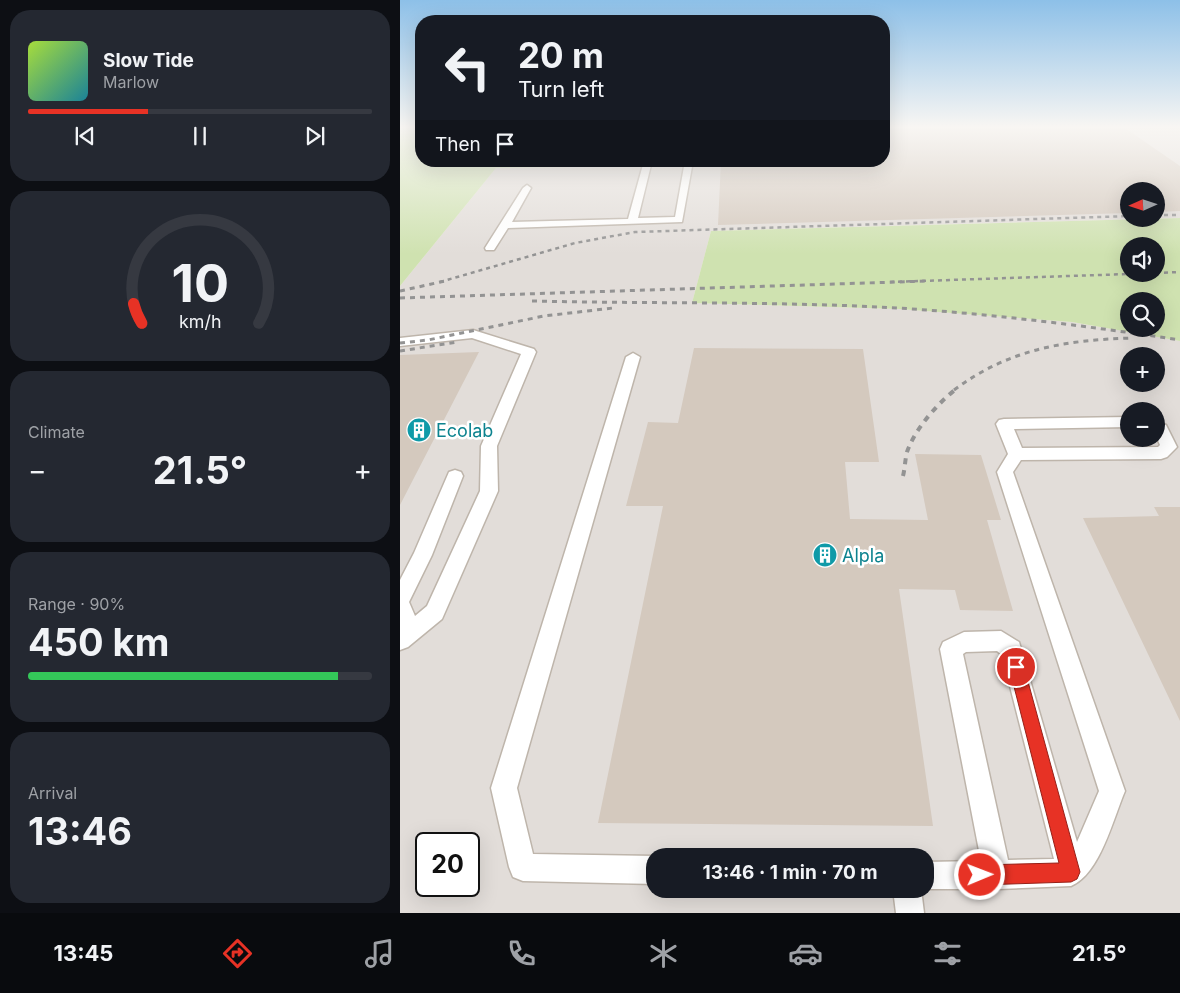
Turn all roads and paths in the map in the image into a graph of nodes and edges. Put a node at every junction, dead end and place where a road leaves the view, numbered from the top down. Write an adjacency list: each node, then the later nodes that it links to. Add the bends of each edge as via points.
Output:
1 (646, 169): 4 (lane)
2 (688, 169): 4 (lane, via 679,220)
3 (527, 188): 5 (lane)
4 (632, 221): 5 (lane)
5 (504, 225): 6 (lane)
6 (490, 248)
7 (400, 342): 14 (lane, via 473,334 529,352 489,446 489,491 435,612)
8 (633, 357): 15 (lane, via 504,788 523,867)
9 (1120, 422): 11 (lane, via 1004,424)
10 (1165, 438): 11 (lane, via 1168,447 1161,453)
11 (1016, 454): 16 (lane, via 1005,472 1112,791 1087,852)
12 (455, 476): 13 (lane, via 423,555)
13 (400, 601): 14 (lane)
14 (406, 635)
15 (646, 870)
16 (1071, 872): 17 (lane); 17 (lane, via 1011,649 1001,641 964,642 951,649)
17 (998, 875): 18 (lane)
18 (934, 876)
19 (908, 898): 20 (lane)
20 (910, 913)

